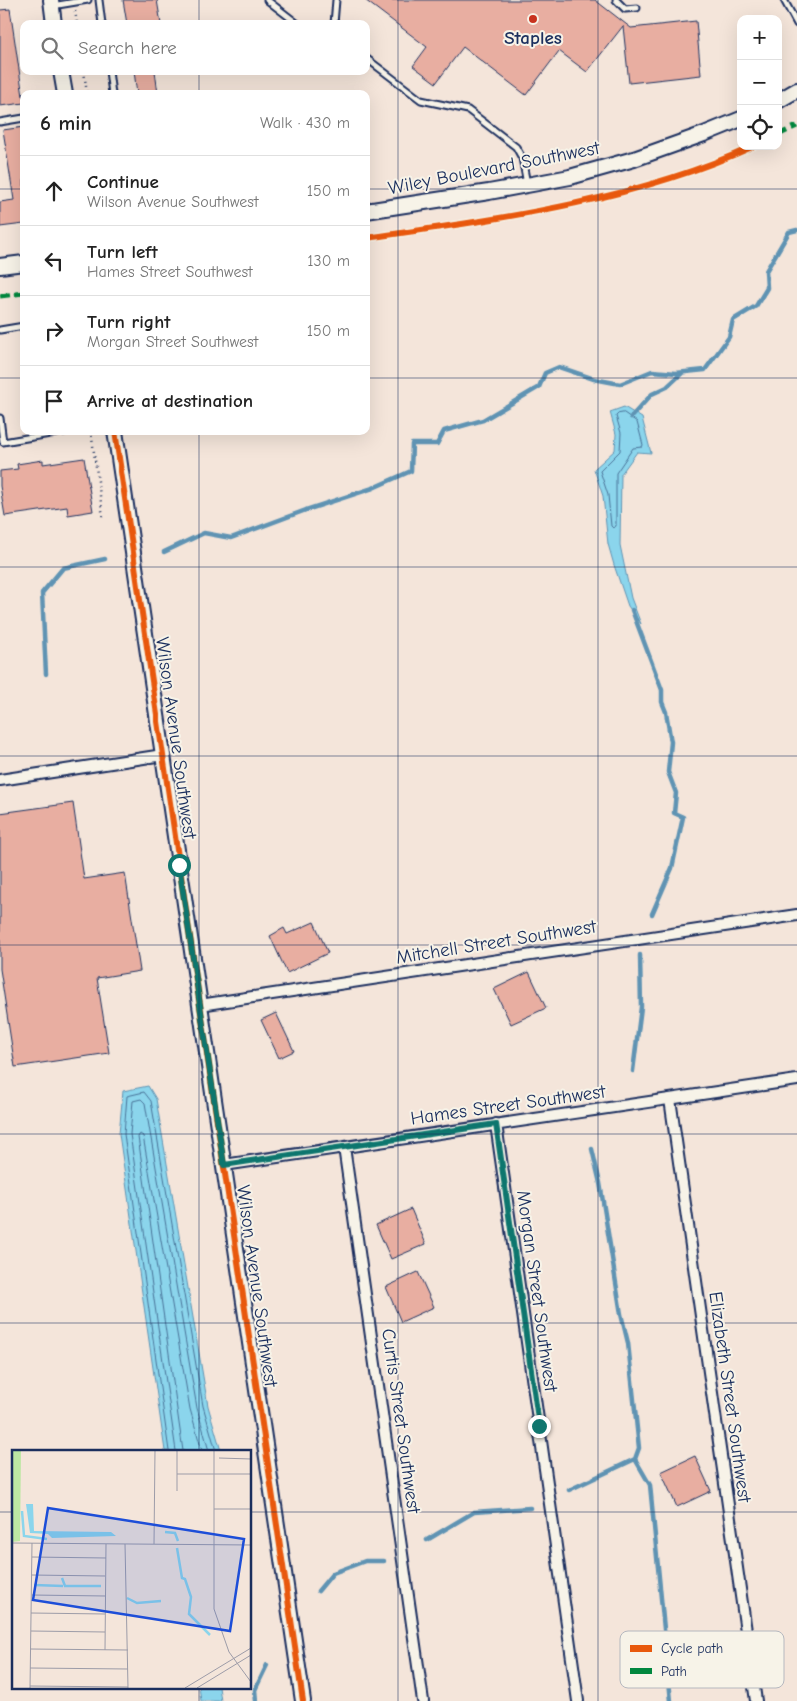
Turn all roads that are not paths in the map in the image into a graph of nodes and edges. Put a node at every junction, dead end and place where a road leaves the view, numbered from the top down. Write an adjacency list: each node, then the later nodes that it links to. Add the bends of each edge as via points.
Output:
1 (88, 0): 7 (lane)
2 (99, 0): 10 (lane)
3 (267, 0): 11 (lane)
4 (336, 0): 12 (lane)
5 (616, 0): 8 (lane, via 625,9)
6 (784, 0): 13 (lane)
7 (51, 3): 9 (street)
8 (637, 8)
9 (53, 20)
10 (102, 20)
11 (293, 20)
12 (334, 20)
13 (797, 24)
14 (370, 61): 24 (lane, via 421,100 468,110 516,147 522,158)
15 (62, 75): 17 (street)
16 (109, 75): 18 (lane)
17 (64, 90)
18 (111, 90)
19 (797, 90): 20 (street)
20 (782, 99)
21 (20, 119): 23 (lane)
22 (737, 121): 24 (street, Wiley Boulevard Southwest, via 634,159)
23 (0, 122)
24 (527, 185): 25 (street, Wiley Boulevard Southwest)
25 (370, 210)
26 (20, 264): 27 (street)
27 (0, 266)
28 (20, 327): 29 (lane)
29 (0, 330)
30 (0, 418): 31 (lane, via 4,442)
31 (34, 435)
32 (116, 435): 33 (street, Wilson Avenue Southwest)
33 (163, 756): 34 (street); 36 (street, Wilson Avenue Southwest)
34 (0, 780)
35 (797, 914): 36 (street, Mitchell Street Southwest)
36 (200, 1005): 41 (street, Wilson Avenue Southwest)
37 (797, 1080): 38 (street, Hames Street Southwest)
38 (670, 1099): 39 (street, Hames Street Southwest); 42 (street, Elizabeth Street Southwest)
39 (496, 1124): 40 (street, Hames Street Southwest); 46 (street, Morgan Street Southwest)
40 (344, 1147): 41 (street, Hames Street Southwest); 45 (street, Curtis Street Southwest)
41 (224, 1165): 44 (street, Wilson Avenue Southwest)
42 (746, 1631)
43 (754, 1688): 47 (street, Elizabeth Street Southwest)
44 (303, 1701)
45 (423, 1701)
46 (578, 1701)
47 (756, 1701)

